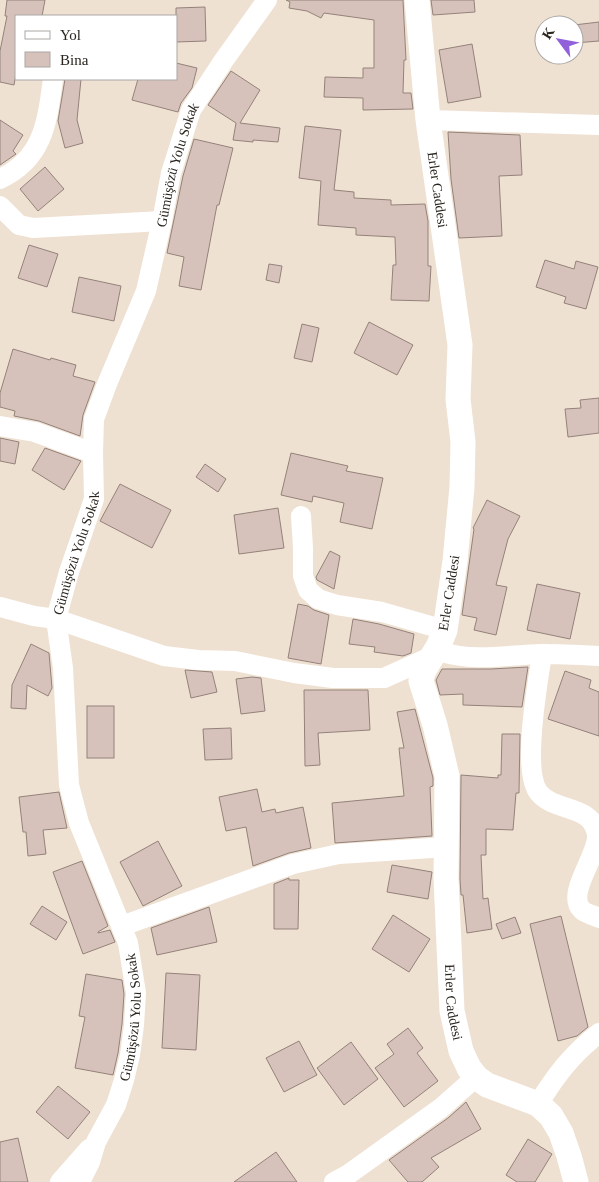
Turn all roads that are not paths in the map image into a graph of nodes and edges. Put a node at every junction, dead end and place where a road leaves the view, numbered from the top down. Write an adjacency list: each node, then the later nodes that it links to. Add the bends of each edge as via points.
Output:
1 (267, 0): 8 (street, Gümüşözü Yolu Sokak, via 191,110 171,173)
2 (418, 0): 4 (street, Erler Caddesi)
3 (53, 80): 6 (street, via 47,123 38,144 28,160)
4 (428, 120): 5 (street); 14 (street, Erler Caddesi, via 460,346 458,399 463,442 462,487)
5 (599, 125)
6 (0, 179)
7 (0, 206): 8 (street, via 19,225 34,228)
8 (162, 221): 10 (street, Gümüşözü Yolu Sokak, via 146,291 94,419)
9 (0, 426): 10 (street, via 35,432)
10 (93, 453): 13 (street, Gümüşözü Yolu Sokak, via 94,499)
11 (301, 516): 14 (street, via 303,576 308,590 318,600 382,612)
12 (0, 607): 13 (street)
13 (56, 619): 16 (street, via 164,656 235,662 333,678 384,678); 20 (street, Gümüşözü Yolu Sokak, via 63,668 69,785 79,823)
14 (445, 630): 16 (street, Erler Caddesi)
15 (542, 654): 16 (street, via 471,657 442,652); 17 (street); 19 (street, via 533,710 533,780 539,793 553,803 585,814 592,821 597,836 577,890 577,901 582,910)
16 (433, 655): 18 (street, Erler Caddesi, via 421,681 447,776)
17 (599, 656)
18 (447, 847): 20 (street, via 339,854 293,864); 22 (street, Erler Caddesi, via 452,1011 461,1051)
19 (599, 918)
20 (122, 926): 24 (street, Gümüşözü Yolu Sokak, via 136,993 134,1025 130,1055 116,1105)
21 (599, 1033): 23 (street, via 579,1049 559,1072)
22 (476, 1077): 23 (street, via 487,1085); 25 (street, via 441,1108)
23 (538, 1104): 28 (street, via 551,1116 561,1133)
24 (96, 1142): 26 (street); 27 (street, Gümüşözü Yolu Sokak)
25 (347, 1179)
26 (60, 1182)
27 (80, 1182)
28 (576, 1182)

